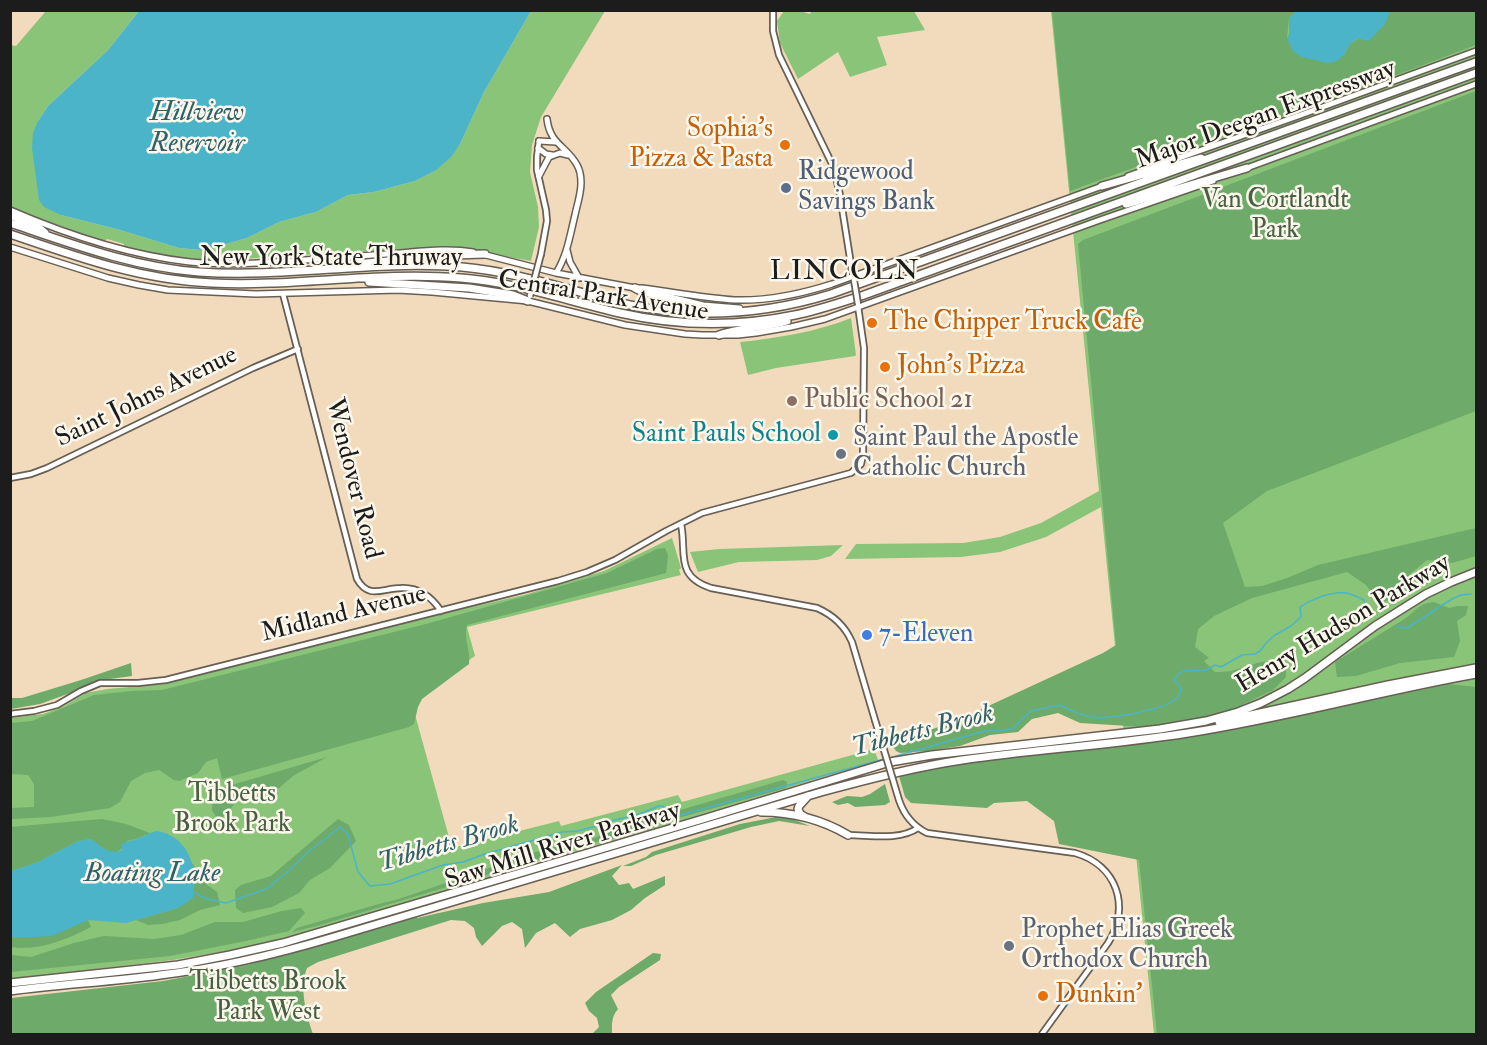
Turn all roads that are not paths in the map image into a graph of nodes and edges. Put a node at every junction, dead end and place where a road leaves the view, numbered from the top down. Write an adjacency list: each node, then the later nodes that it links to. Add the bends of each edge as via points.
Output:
1 (773, 10): 28 (street, via 779,55 834,168)
2 (1476, 51): 14 (main road, Central Park Avenue)
3 (1476, 62): 9 (highway, Major Deegan Expressway)
4 (1476, 73): 15 (highway, Major Deegan Expressway)
5 (1476, 84): 12 (main road, Central Park Avenue)
6 (547, 119): 7 (main road)
7 (556, 142): 8 (main road); 11 (main road)
8 (539, 144): 10 (main road); 13 (street)
9 (1224, 153): 14 (highway); 16 (highway, Major Deegan Expressway)
10 (553, 155): 11 (main road); 13 (main road)
11 (569, 155): 23 (main road, via 581,180)
12 (1248, 168): 15 (highway); 33 (main road, Central Park Avenue)
13 (538, 176): 32 (street, bridge, via 547,226)
14 (1102, 186): 28 (main road, Central Park Avenue)
15 (1103, 208): 35 (highway, New York State Thruway)
16 (1069, 209): 34 (highway, New York State Thruway, via 831,294)
17 (10, 210): 24 (main road, Central Park Avenue, via 105,245 191,262 253,263 454,250)
18 (10, 215): 21 (highway)
19 (10, 223): 21 (highway, New York State Thruway)
20 (10, 234): 29 (highway, New York State Thruway, via 106,266 167,279 230,284)
21 (50, 237): 25 (highway, New York State Thruway, via 128,261 181,270)
22 (10, 247): 31 (main road, Central Park Avenue, via 108,278 168,290)
23 (567, 249): 26 (main road); 27 (main road)
24 (485, 254): 25 (highway); 26 (main road, Central Park Avenue)
25 (314, 270): 34 (highway, New York State Thruway, via 464,267 651,309)
26 (556, 273): 27 (main road, Central Park Avenue)
27 (579, 278): 30 (main road, Central Park Avenue)
28 (854, 278): 30 (main road, Central Park Avenue, via 772,298 734,300); 33 (street, bridge)
29 (319, 280): 32 (highway, via 469,288); 35 (highway, New York State Thruway, via 427,276 480,280 636,317 689,323 752,322)
30 (635, 288): 34 (highway, via 695,304)
31 (284, 294): 32 (main road, Central Park Avenue, via 398,290); 37 (street, Wendover Road)
32 (529, 299): 36 (main road, Central Park Avenue, via 625,325)
33 (858, 305): 36 (main road, Central Park Avenue, via 825,319 791,327); 39 (street, Midland Avenue, via 864,366 863,455 859,466 853,472 706,512)
34 (750, 311)
35 (813, 311): 36 (highway, via 771,325)
36 (719, 335)
37 (298, 349): 38 (street, Saint Johns Avenue, via 47,468); 41 (street, Wendover Road, via 359,582 373,591 417,590 431,598)
38 (10, 478)
39 (681, 524): 41 (street, Midland Avenue, via 587,572); 50 (street, bridge, via 684,562 700,584 813,607 828,613 846,631 899,800)
40 (1476, 572): 45 (highway, Henry Hudson Parkway, via 1400,609 1278,695 1231,714)
41 (441, 611): 44 (street, Midland Avenue, via 166,680 100,683 57,705)
42 (1476, 668): 45 (highway, via 1222,722)
43 (1476, 674): 46 (highway, Henry Hudson Parkway, via 1231,726)
44 (10, 714)
45 (1172, 727): 46 (highway, Henry Hudson Parkway)
46 (1127, 737): 47 (highway, Saw Mill River Parkway, via 944,763 882,775); 52 (highway, Saw Mill River Parkway, via 890,762 283,943 178,965)
47 (809, 796): 48 (highway, Saw Mill River Parkway); 49 (highway, via 798,809)
48 (753, 813): 49 (highway); 53 (highway, Saw Mill River Parkway, via 274,954 170,974)
49 (807, 817): 51 (highway)
50 (918, 828): 51 (street, via 899,836); 54 (street, via 934,835 1076,853 1097,863 1113,882 1120,905 1115,932)
51 (848, 835)
52 (10, 983)
53 (10, 991)
54 (1042, 1035)

